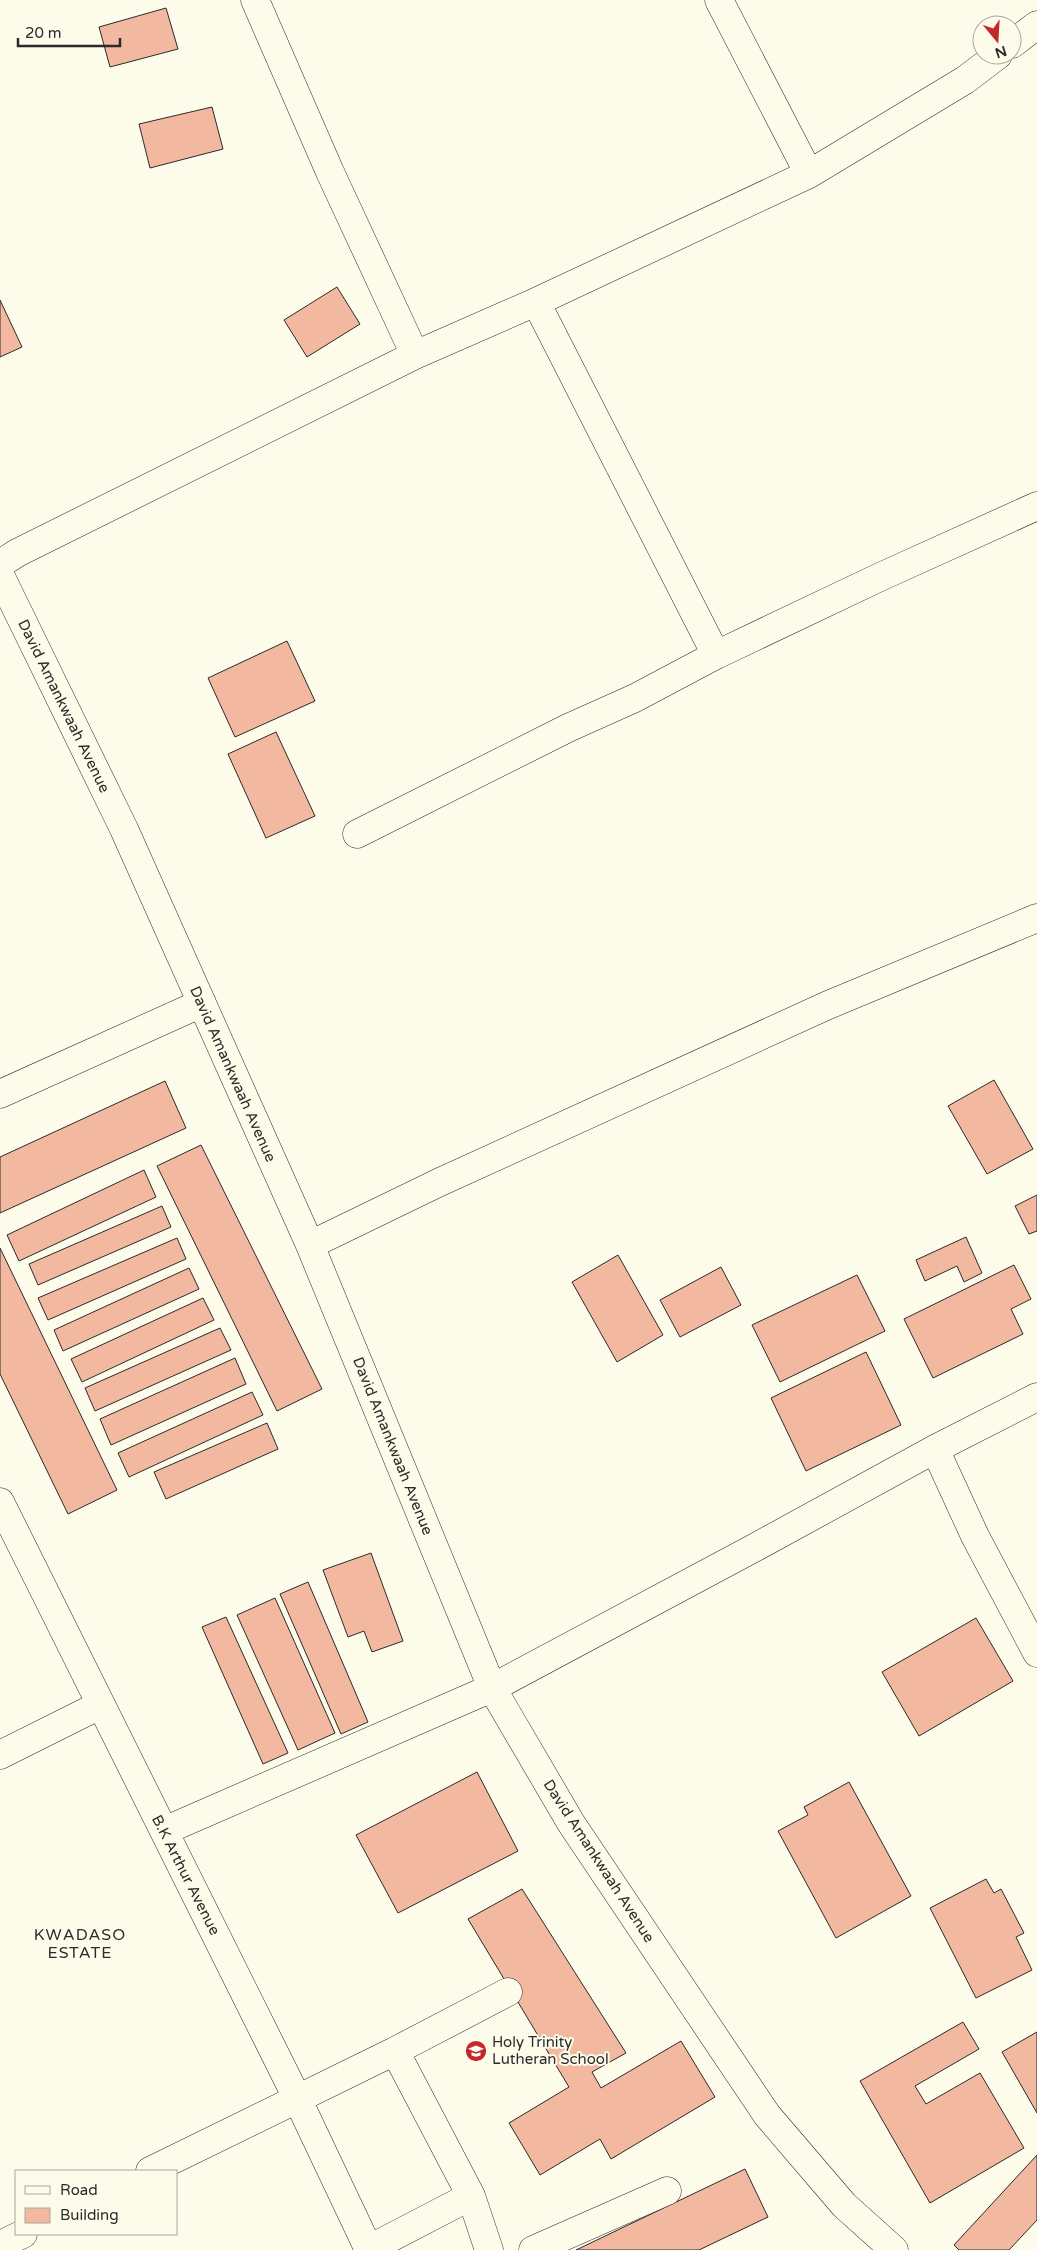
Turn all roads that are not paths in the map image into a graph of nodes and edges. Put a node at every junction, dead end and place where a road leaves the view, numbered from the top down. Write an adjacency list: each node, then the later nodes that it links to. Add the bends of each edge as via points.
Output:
1 (255, 0): 8 (street)
2 (719, 0): 6 (street)
3 (1037, 25): 4 (street)
4 (1022, 36)
5 (984, 65): 6 (street)
6 (809, 174): 7 (street)
7 (536, 302): 8 (street); 12 (street)
8 (415, 356): 10 (street)
9 (1037, 506): 12 (street)
10 (0, 564)
11 (0, 575): 15 (street, David Amankwaah Avenue, via 124,829)
12 (716, 654): 13 (street, via 635,698 568,728)
13 (358, 834)
14 (1037, 918): 17 (street, via 826,1006 440,1182)
15 (202, 1003): 16 (street); 17 (street, David Amankwaah Avenue)
16 (0, 1094)
17 (310, 1245): 22 (street, David Amankwaah Avenue)
18 (1037, 1397): 19 (street)
19 (935, 1449): 21 (street, via 975,1536); 22 (street)
20 (0, 1502): 23 (street, B.K Arthur Avenue)
21 (1037, 1653)
22 (492, 1688): 25 (street); 37 (street, David Amankwaah Avenue, via 571,1824 767,2115 844,2205)
23 (100, 1705): 24 (street); 25 (street, B.K Arthur Avenue)
24 (0, 1755)
25 (164, 1831): 28 (street, B.K Arthur Avenue)
26 (508, 1992): 27 (street)
27 (395, 2051): 28 (street); 31 (street)
28 (297, 2098): 29 (street); 34 (street, B.K Arthur Avenue)
29 (152, 2170)
30 (667, 2191): 36 (street)
31 (471, 2196): 34 (street); 35 (street)
32 (22, 2235): 33 (street)
33 (0, 2245)
34 (369, 2249)
35 (489, 2250)
36 (533, 2250)
37 (894, 2250)

